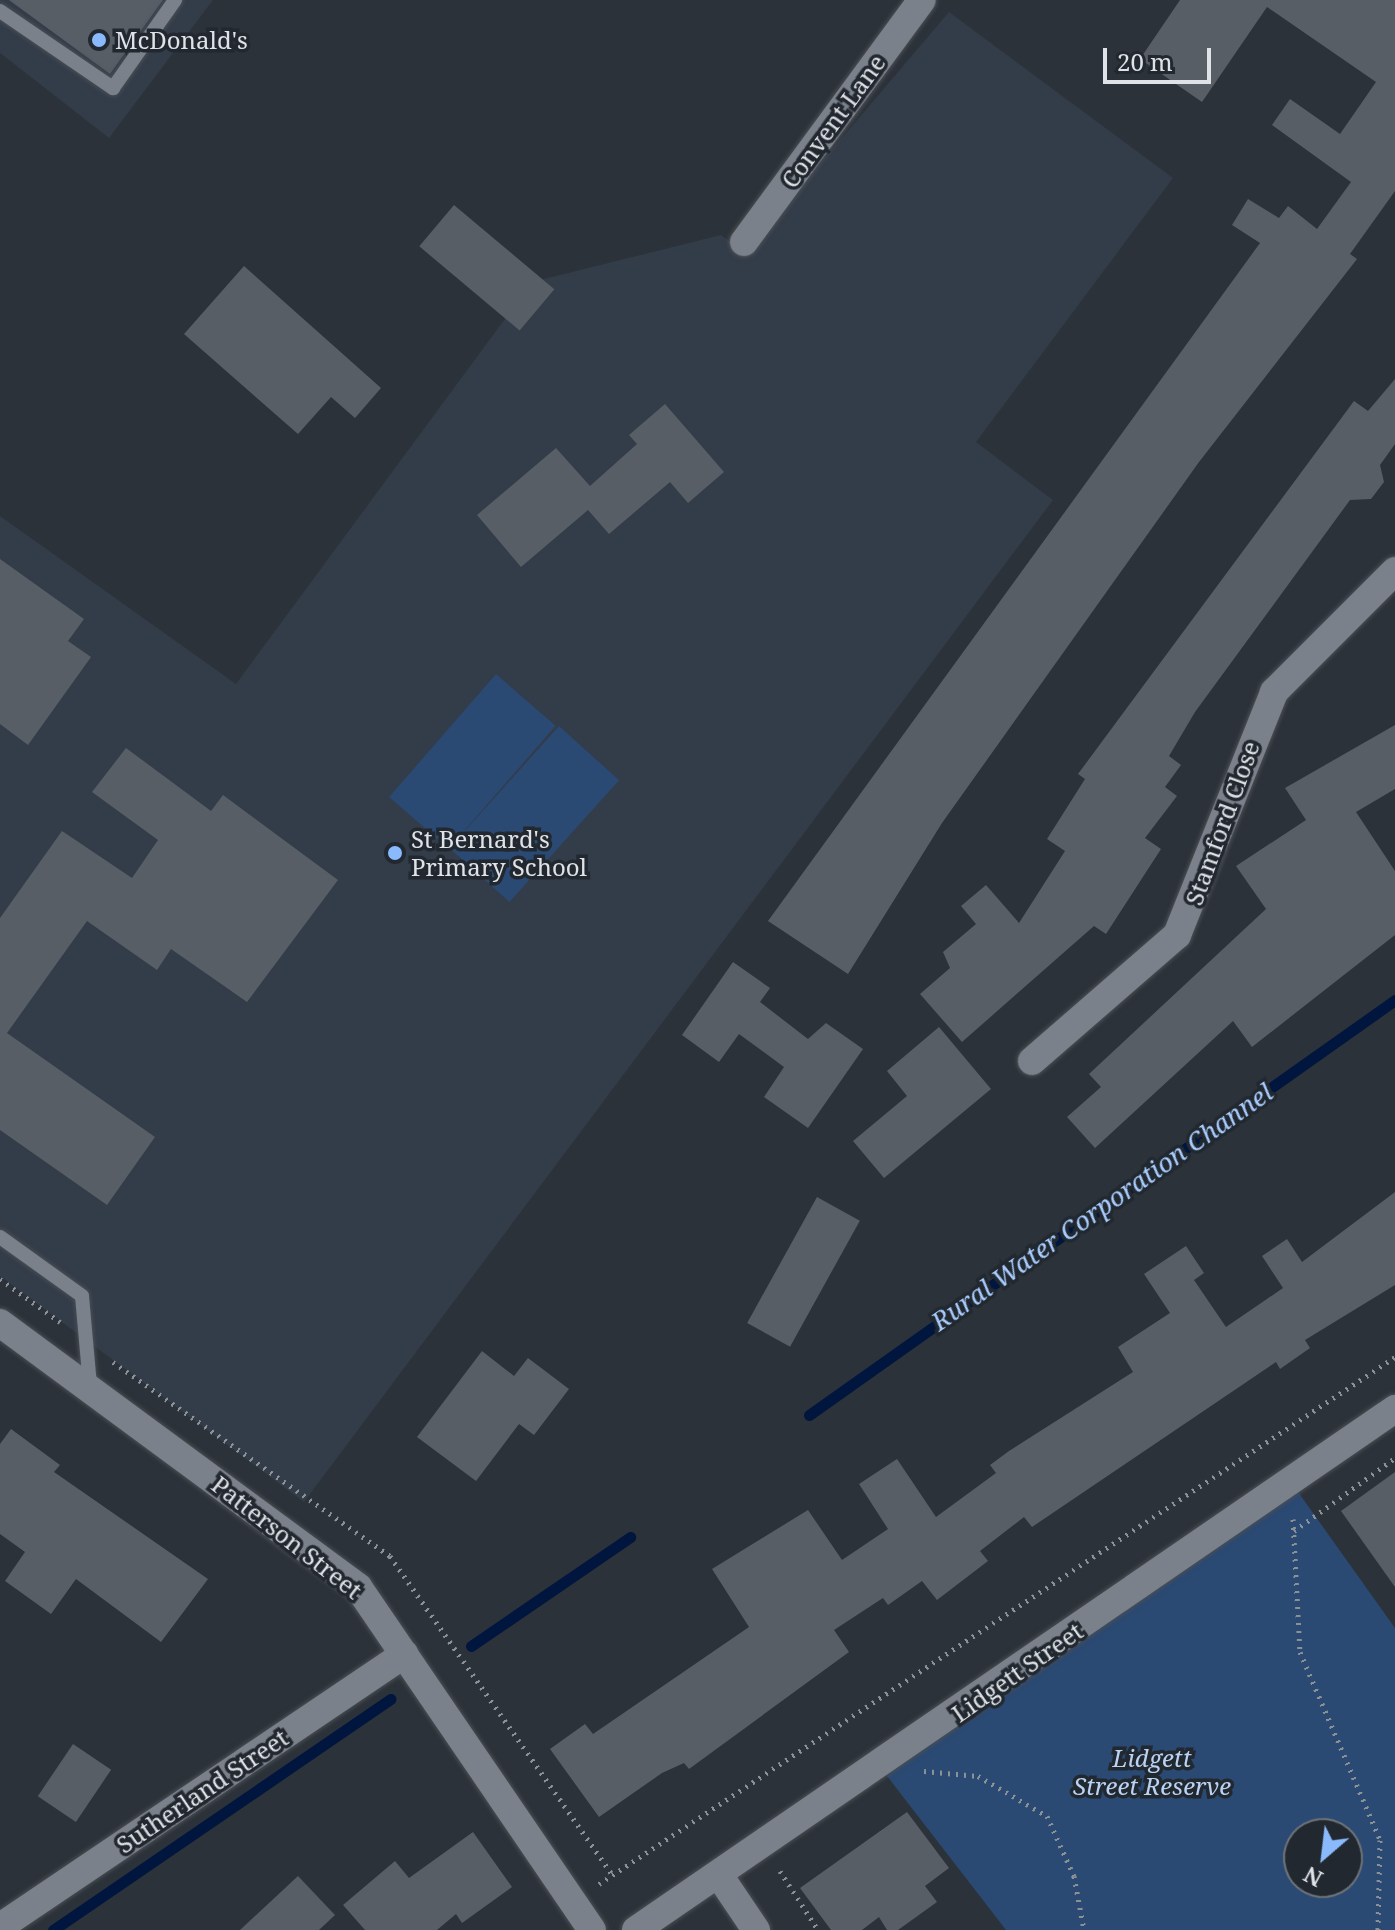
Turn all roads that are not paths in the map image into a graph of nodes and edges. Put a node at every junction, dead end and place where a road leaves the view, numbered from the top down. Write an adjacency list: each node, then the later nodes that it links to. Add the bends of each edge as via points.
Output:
1 (175, 0): 3 (lane, via 113,88)
2 (922, 0): 4 (street, Convent Lane)
3 (0, 11)
4 (744, 242)
5 (1395, 571): 6 (street, Stamford Close, via 1274,692 1177,935)
6 (1032, 1061)
7 (0, 1237): 9 (lane, via 82,1296)
8 (0, 1323): 9 (street, Patterson Street)
9 (90, 1386): 11 (street, Patterson Street, via 358,1587)
10 (1395, 1409): 12 (street, Lidgett Street)
11 (404, 1654): 13 (street, Sutherland Street); 14 (street, Patterson Street)
12 (721, 1878): 15 (street, Lidgett Street); 16 (street)
13 (0, 1927)
14 (592, 1930)
15 (636, 1930)
16 (756, 1930)

